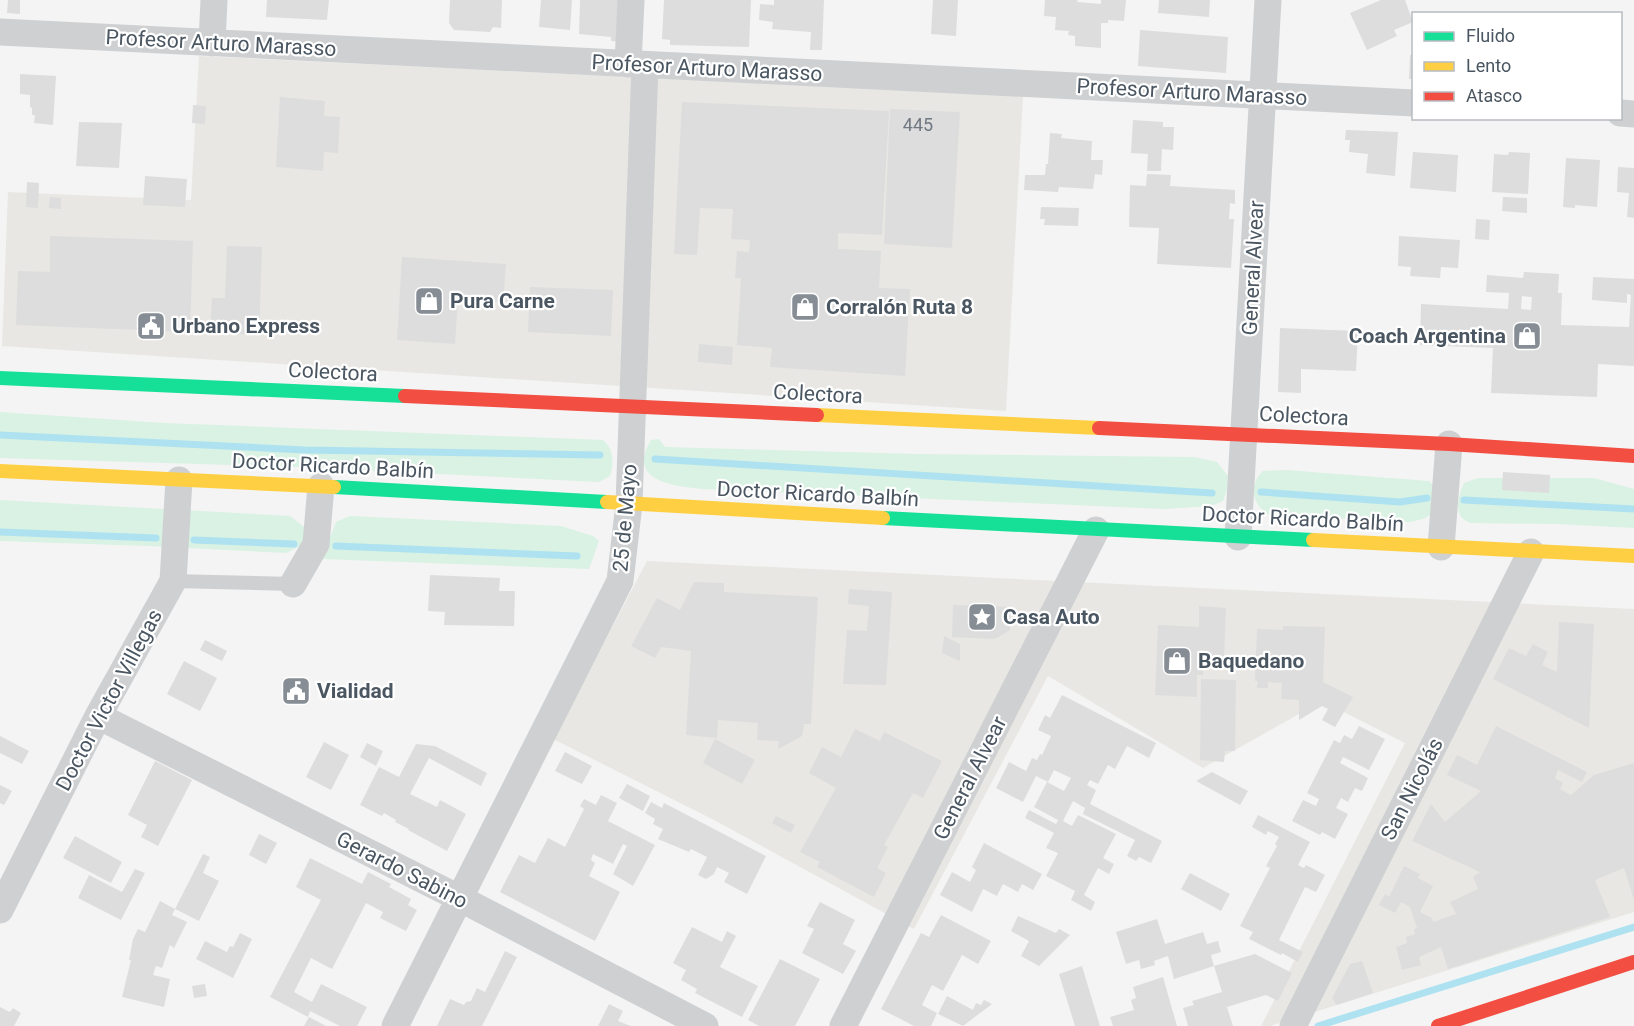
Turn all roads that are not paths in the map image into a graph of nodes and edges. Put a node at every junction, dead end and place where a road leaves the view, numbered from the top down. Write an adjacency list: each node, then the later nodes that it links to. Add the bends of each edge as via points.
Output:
1 (214, 0): 5 (street)
2 (631, 0): 6 (street, 25 de Mayo, via 629,29)
3 (1268, 0): 7 (street, General Alvear)
4 (0, 32): 5 (street, Profesor Arturo Marasso)
5 (212, 43): 6 (street, Profesor Arturo Marasso)
6 (637, 65): 7 (street, Profesor Arturo Marasso); 10 (street, 25 de Mayo)
7 (1263, 96): 8 (street, Profesor Arturo Marasso); 11 (street, General Alvear)
8 (1412, 103)
9 (0, 378): 10 (main road, Colectora)
10 (633, 407): 11 (main road, Colectora); 17 (street, 25 de Mayo)
11 (1242, 435): 12 (main road, Colectora); 19 (street, General Alvear)
12 (1449, 444): 13 (main road, Colectora); 20 (street)
13 (1634, 456)
14 (0, 471): 15 (main road, Doctor Ricardo Balbín)
15 (179, 480): 16 (main road, Doctor Ricardo Balbín); 23 (street, Doctor Victor Villegas)
16 (321, 486): 17 (main road, Doctor Ricardo Balbín); 24 (street, via 315,544)
17 (629, 504): 18 (main road, Doctor Ricardo Balbín); 26 (street, 25 de Mayo, via 620,581)
18 (1096, 530): 19 (main road, Doctor Ricardo Balbín); 31 (street, General Alvear)
19 (1238, 537): 20 (main road, Doctor Ricardo Balbín)
20 (1441, 547): 21 (main road, Doctor Ricardo Balbín)
21 (1531, 552): 22 (main road, Doctor Ricardo Balbín); 32 (street, San Nicolás)
22 (1634, 556)
23 (173, 581): 24 (lane); 25 (street, Doctor Victor Villegas)
24 (293, 584)
25 (98, 716): 26 (street, Gerardo Sabino); 27 (street, Doctor Victor Villegas)
26 (459, 898): 29 (street, 25 de Mayo); 30 (street, Gerardo Sabino)
27 (0, 910)
28 (1634, 962): 33 (main road)
29 (395, 1026)
30 (705, 1026)
31 (843, 1026)
32 (1293, 1026)
33 (1438, 1026)

